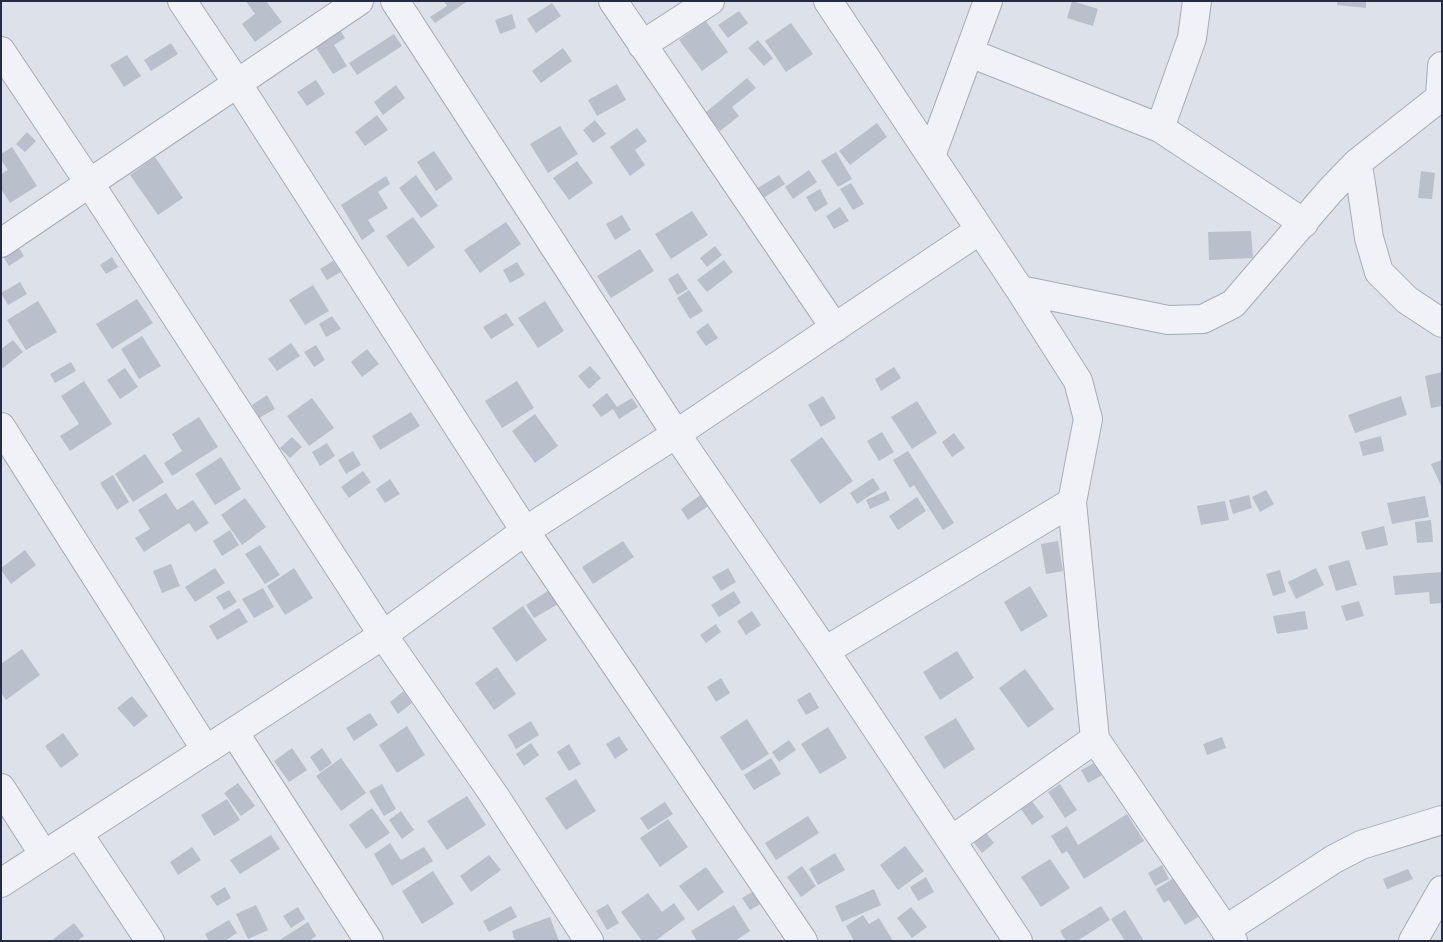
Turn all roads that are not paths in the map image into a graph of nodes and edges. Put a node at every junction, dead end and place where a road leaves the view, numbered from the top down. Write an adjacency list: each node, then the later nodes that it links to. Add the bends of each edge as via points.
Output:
1 (182, 1): 13 (street)
2 (359, 1): 13 (street)
3 (394, 1): 26 (street)
4 (613, 1): 9 (street)
5 (710, 1): 9 (street)
6 (828, 1): 16 (street)
7 (988, 1): 11 (street)
8 (1197, 1): 15 (street, via 1192,38)
9 (642, 45): 24 (street)
10 (1, 51): 18 (street)
11 (970, 53): 15 (street); 16 (street)
12 (1442, 66): 14 (street)
13 (237, 83): 18 (street); 28 (street)
14 (1441, 97): 17 (street)
15 (1160, 128): 19 (street)
16 (931, 156): 20 (street)
17 (1357, 163): 19 (street); 23 (street, via 1369,238 1379,272 1407,300)
18 (90, 184): 21 (street); 29 (street)
19 (1304, 223): 22 (street, via 1233,304 1203,319 1168,320)
20 (980, 230): 22 (street); 24 (street)
21 (1, 243)
22 (1020, 290): 27 (street, via 1078,381 1088,419)
23 (1442, 323)
24 (835, 328): 26 (street)
25 (1, 427): 33 (street)
26 (676, 434): 28 (street); 30 (street)
27 (1072, 502): 30 (street); 32 (street)
28 (524, 531): 29 (street); 45 (street)
29 (383, 635): 31 (street); 44 (street, via 494,795)
30 (825, 651): 37 (street)
31 (234, 732): 33 (street); 43 (street)
32 (1095, 739): 37 (street); 41 (street)
33 (206, 750): 36 (street)
34 (1, 788): 38 (street)
35 (1442, 820): 41 (street, via 1360,845 1334,859)
36 (78, 832): 38 (street); 42 (street)
37 (952, 840): 46 (street)
38 (44, 855): 39 (street)
39 (1, 883)
40 (1442, 890): 47 (street)
41 (1229, 935)
42 (150, 941)
43 (369, 941)
44 (589, 941)
45 (803, 941)
46 (1018, 941)
47 (1412, 941)

